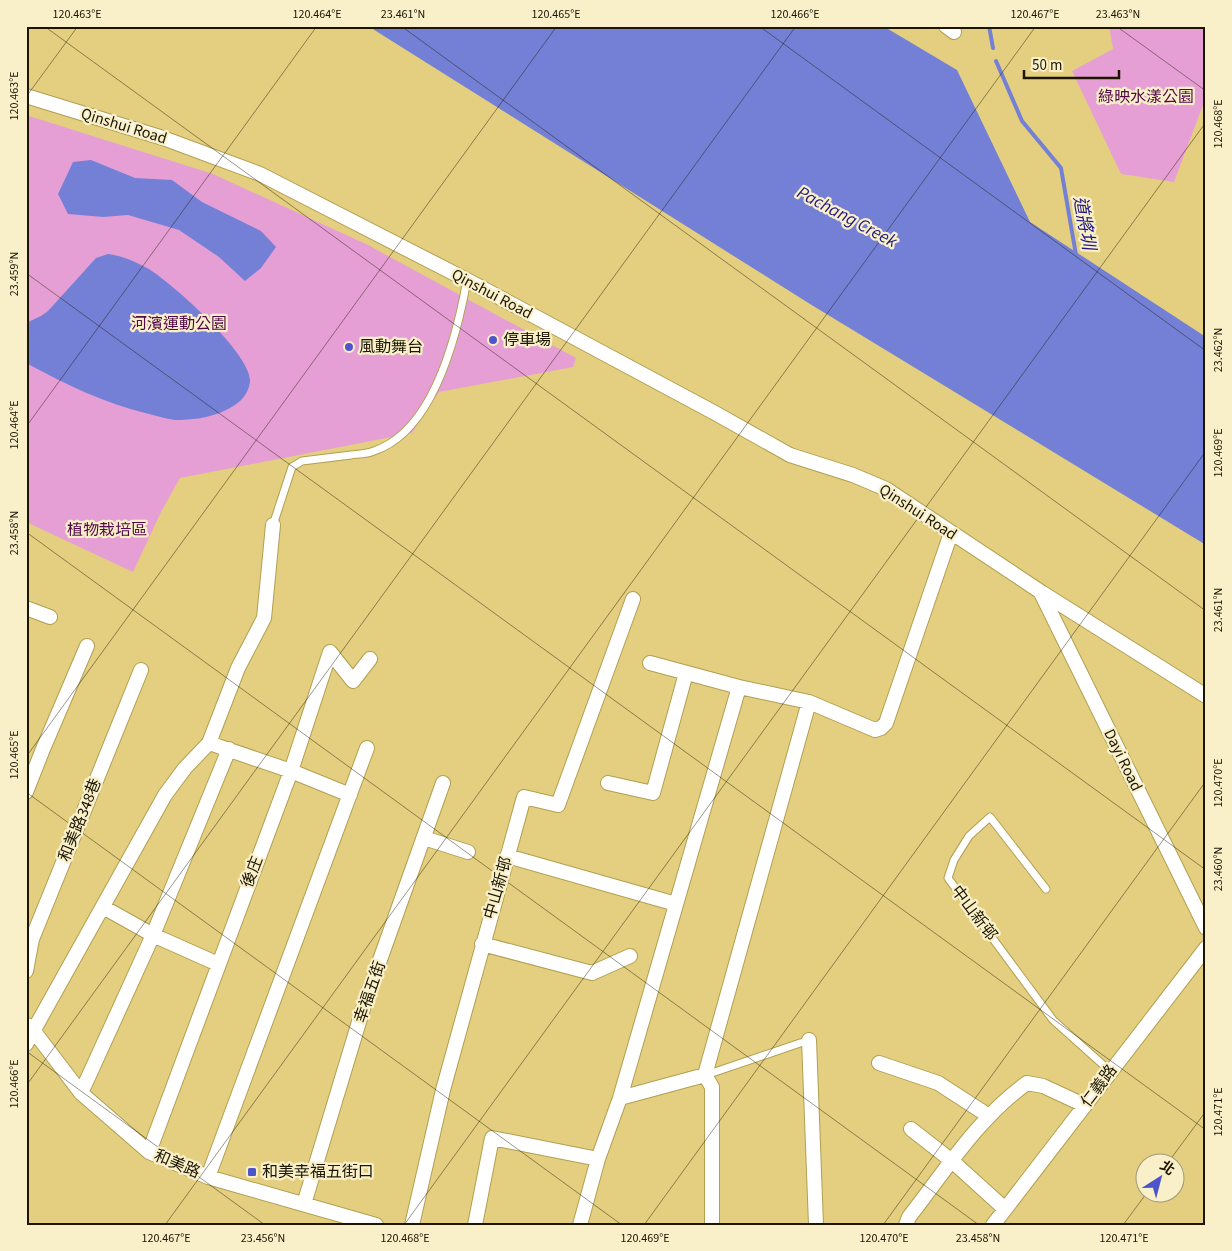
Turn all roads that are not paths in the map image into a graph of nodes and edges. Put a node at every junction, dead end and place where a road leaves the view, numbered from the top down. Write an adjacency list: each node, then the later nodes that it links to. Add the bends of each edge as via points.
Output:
1 (26, 96): 2 (street, Qinshui Road, via 163,138 260,174)
2 (467, 280): 3 (lane, via 442,370 423,410 392,443 373,452 302,461 292,468); 4 (street, Qinshui Road, via 790,455 853,474 886,489)
3 (273, 525): 17 (street, via 264,618 238,668)
4 (951, 533): 5 (street, Qinshui Road); 16 (street, via 886,722 881,728 874,730)
5 (1041, 592): 15 (street, Qinshui Road); 31 (street, Dayi Road)
6 (633, 599): 27 (street, 中山新邨, via 558,805 524,797)
7 (26, 608): 8 (street)
8 (50, 617)
9 (87, 646): 23 (street)
10 (370, 659): 20 (street, 後庄, via 353,681 330,652)
11 (650, 663): 13 (street)
12 (140, 670): 37 (street, 和美路348巷, via 32,939)
13 (686, 673): 14 (street); 22 (street, via 653,793)
14 (739, 687): 16 (street); 29 (street)
15 (1206, 696)
16 (809, 702): 43 (street)
17 (210, 743): 19 (street); 30 (street, via 185,768 165,795)
18 (367, 748): 24 (street)
19 (229, 749): 20 (street); 32 (street)
20 (290, 770): 24 (street); 36 (street, 後庄)
21 (443, 783): 25 (street, 幸福五街)
22 (608, 783)
23 (26, 792)
24 (350, 795): 52 (street)
25 (424, 838): 26 (street); 53 (street, 幸福五街, via 366,1002)
26 (468, 852)
27 (507, 856): 29 (street); 33 (street, 中山新邨)
28 (1046, 889): 42 (lane, 中山新邨, via 990,817 969,836 954,860 948,878 1054,1020)
29 (676, 904): 45 (street)
30 (103, 907): 32 (street); 38 (street)
31 (1206, 928)
32 (153, 935): 36 (street); 44 (street)
33 (482, 944): 35 (street, via 592,973); 56 (street, 中山新邨, via 443,1090)
34 (1206, 948): 42 (street, 仁義路)
35 (630, 956)
36 (218, 964): 49 (street, 後庄)
37 (26, 971)
38 (30, 1027): 40 (street); 44 (street, 和美路)
39 (809, 1040): 43 (lane); 60 (street)
40 (26, 1044)
41 (879, 1063): 47 (street, via 938,1083)
42 (1110, 1071): 46 (street, 仁義路)
43 (705, 1075): 45 (street); 59 (street, via 712,1087)
44 (81, 1092): 49 (street, 和美路)
45 (620, 1098): 50 (street)
46 (1084, 1105): 47 (street, via 1043,1086 1027,1083); 54 (street, 仁義路)
47 (990, 1116): 51 (street)
48 (910, 1129): 51 (street)
49 (148, 1152): 52 (street, 和美路)
50 (598, 1159): 57 (street, via 492,1138); 58 (street)
51 (952, 1161): 54 (street); 61 (street)
52 (208, 1177): 53 (street, 和美路)
53 (304, 1204): 55 (street, 和美路)
54 (1004, 1209): 62 (street, 仁義路)
55 (376, 1225)
56 (412, 1225)
57 (476, 1225)
58 (580, 1225)
59 (712, 1225)
60 (816, 1225)
61 (906, 1225)
62 (993, 1225)

